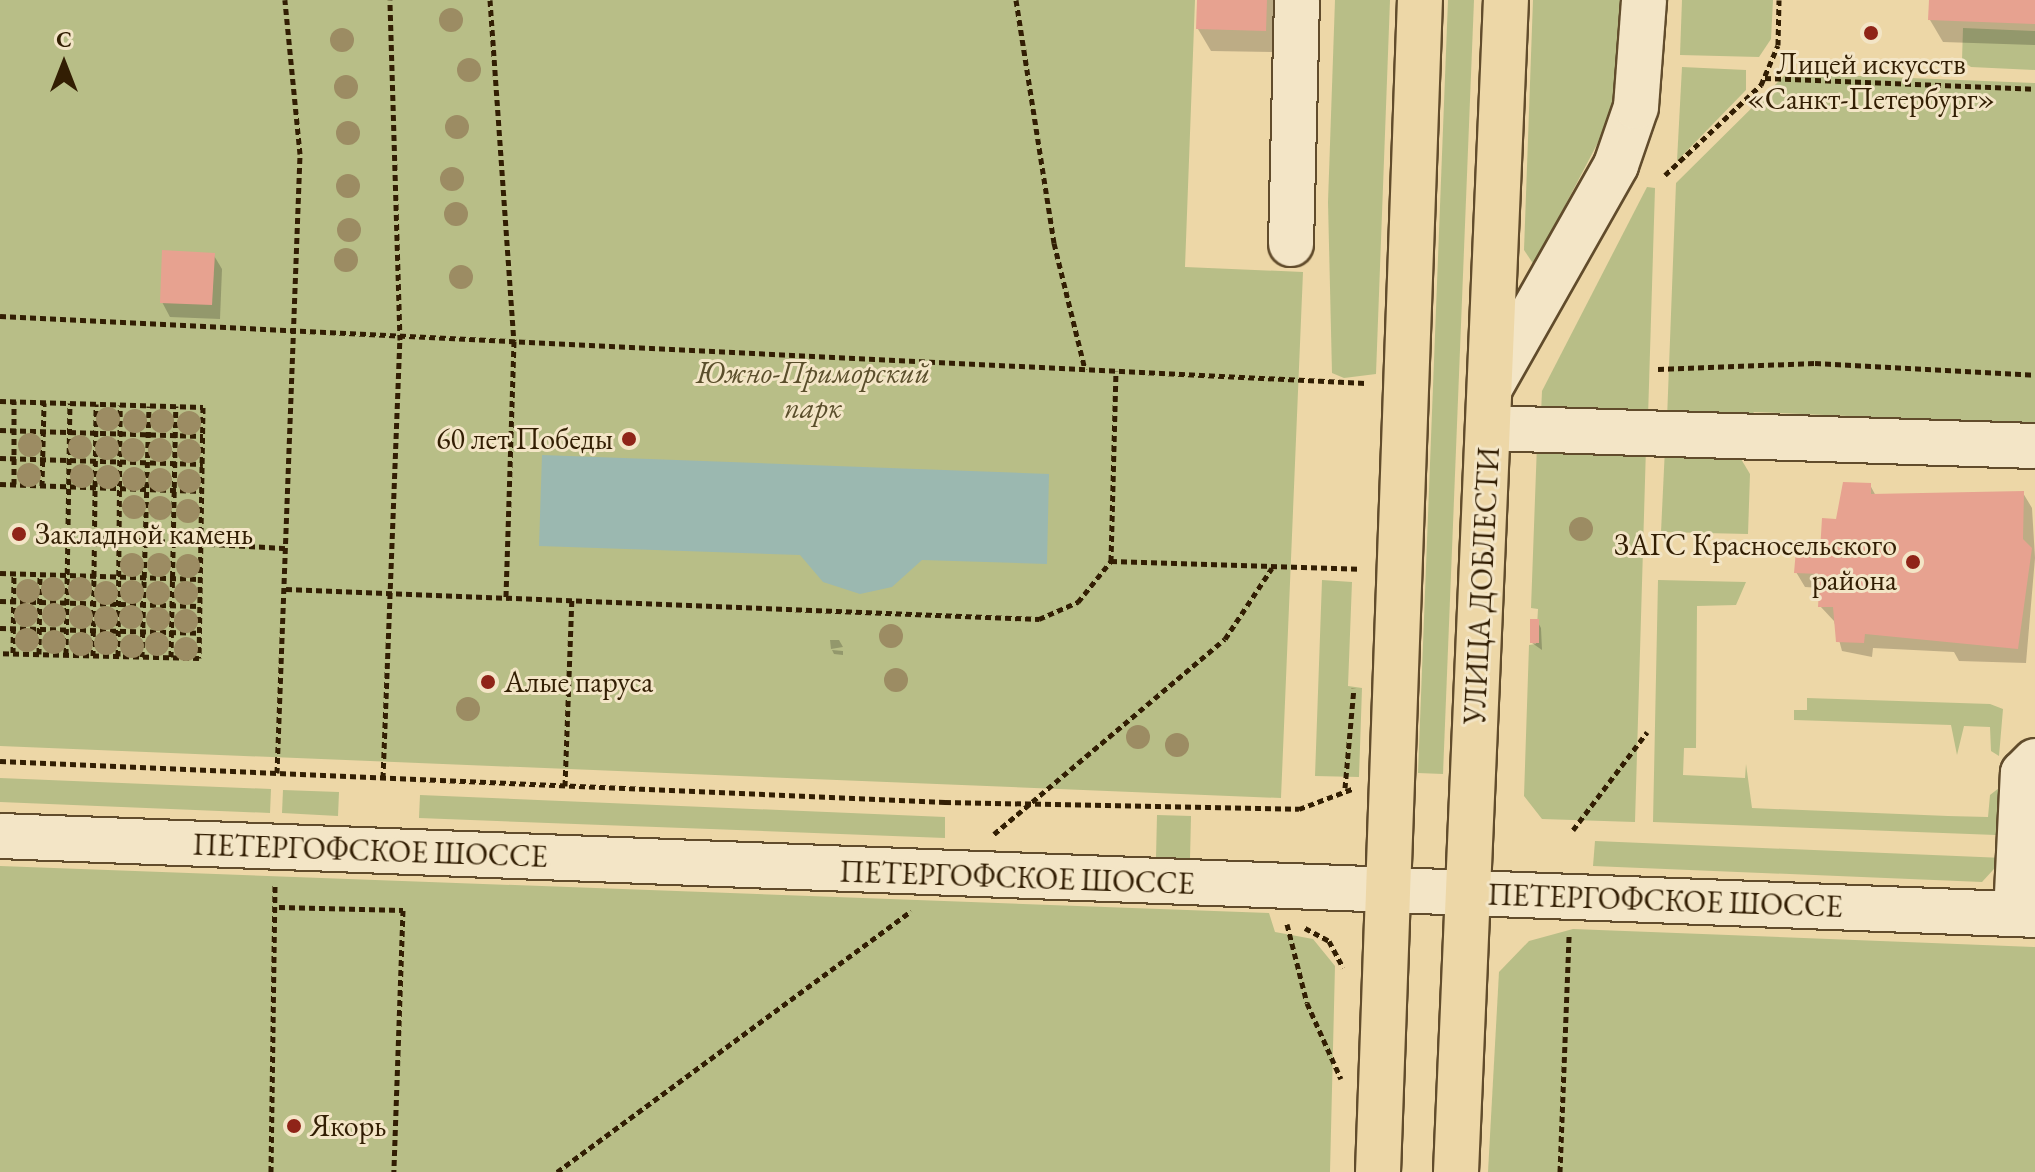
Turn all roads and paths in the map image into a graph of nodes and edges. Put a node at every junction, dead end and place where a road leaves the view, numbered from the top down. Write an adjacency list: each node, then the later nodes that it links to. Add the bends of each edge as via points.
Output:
1 (285, 0): 16 (path, via 300,154)
2 (390, 0): 17 (path)
3 (490, 0): 18 (path)
4 (1016, 0): 19 (path, via 1054,243)
5 (1297, 0): 14 (street)
6 (1420, 0): 124 (main road)
7 (1506, 0): 32 (main road, УЛИЦА ДОБЛЕСТИ)
8 (1644, 0): 32 (street, via 1636,107 1616,165)
9 (1779, 0): 10 (path, via 1778,45)
10 (1765, 78): 11 (path); 13 (path)
11 (2032, 89): 12 (path)
12 (2035, 96)
13 (1665, 175)
14 (1291, 244)
15 (0, 316): 16 (path)
16 (297, 333): 17 (path); 67 (path)
17 (400, 340): 18 (path); 81 (path)
18 (514, 341): 19 (path); 82 (path)
19 (1085, 369): 21 (path)
20 (1658, 369): 22 (path, via 1815,363)
21 (1116, 371): 23 (path); 68 (path)
22 (2035, 375)
23 (1365, 383)
24 (0, 401): 25 (path)
25 (14, 401): 26 (path); 34 (path)
26 (44, 402): 27 (path); 35 (path)
27 (70, 403): 28 (path); 36 (path)
28 (96, 404): 29 (path); 37 (path)
29 (120, 405): 30 (path); 38 (path)
30 (149, 406): 31 (path); 39 (path)
31 (176, 406): 40 (path); 41 (path, via 203,407)
32 (1490, 408): 42 (street); 125 (main road, УЛИЦА ДОБЛЕСТИ)
33 (0, 430): 34 (path)
34 (14, 431): 35 (path); 44 (path)
35 (43, 431): 36 (path); 45 (path)
36 (69, 432): 37 (path); 46 (path)
37 (95, 433): 38 (path); 47 (path)
38 (120, 434): 39 (path); 48 (path)
39 (148, 434): 40 (path); 49 (path)
40 (175, 435): 41 (path); 50 (path)
41 (203, 436): 51 (path)
42 (2035, 446)
43 (0, 458): 44 (path)
44 (14, 458): 45 (path); 53 (path)
45 (43, 459): 46 (path); 54 (path)
46 (69, 460): 47 (path); 55 (path)
47 (95, 460): 48 (path); 56 (path)
48 (120, 461): 49 (path); 57 (path)
49 (147, 462): 50 (path); 58 (path)
50 (174, 463): 51 (path); 59 (path)
51 (203, 464): 60 (path)
52 (0, 484): 53 (path)
53 (14, 484): 54 (path)
54 (42, 486): 55 (path)
55 (69, 487): 56 (path); 61 (path)
56 (95, 487): 57 (path); 62 (path)
57 (120, 488): 58 (path); 63 (path)
58 (147, 489): 59 (path); 64 (path)
59 (174, 490): 60 (path); 65 (path)
60 (202, 491): 66 (path)
61 (69, 536): 62 (path); 74 (path)
62 (96, 538): 63 (path); 75 (path)
63 (119, 539): 64 (path); 76 (path)
64 (146, 541): 65 (path); 77 (path)
65 (173, 542): 66 (path); 78 (path)
66 (201, 544): 67 (path); 79 (path)
67 (287, 548): 80 (path)
68 (1111, 561): 69 (path); 83 (path, via 1078,602 1039,619)
69 (1272, 568): 70 (path); 119 (path, via 1225,639)
70 (1359, 569)
71 (0, 573): 72 (path)
72 (14, 574): 73 (path); 85 (path)
73 (40, 575): 74 (path); 86 (path)
74 (67, 575): 75 (path); 87 (path)
75 (94, 576): 76 (path); 88 (path)
76 (119, 577): 77 (path); 89 (path)
77 (145, 578): 78 (path); 90 (path)
78 (172, 578): 79 (path); 91 (path)
79 (200, 579): 92 (path)
80 (286, 589): 81 (path); 114 (path)
81 (391, 592): 82 (path); 115 (path)
82 (506, 597): 83 (path)
83 (572, 598): 116 (path)
84 (0, 601): 85 (path)
85 (14, 601): 86 (path); 94 (path)
86 (40, 601): 87 (path); 95 (path)
87 (67, 602): 88 (path); 96 (path)
88 (94, 603): 89 (path); 97 (path)
89 (118, 604): 90 (path); 98 (path)
90 (144, 604): 91 (path); 99 (path)
91 (172, 605): 92 (path); 100 (path)
92 (200, 606): 101 (path)
93 (0, 628): 94 (path)
94 (14, 628): 95 (path); 103 (path)
95 (39, 629): 96 (path); 104 (path)
96 (67, 629): 97 (path); 105 (path)
97 (94, 630): 98 (path); 106 (path)
98 (118, 631): 99 (path); 107 (path)
99 (143, 632): 100 (path); 108 (path)
100 (171, 632): 101 (path); 109 (path)
101 (199, 633): 109 (path, via 199,658)
102 (0, 653): 103 (path)
103 (13, 653): 104 (path)
104 (39, 654): 105 (path)
105 (66, 654): 106 (path)
106 (93, 656): 107 (path)
107 (118, 656): 108 (path)
108 (142, 657): 109 (path)
109 (171, 657)
110 (1355, 687): 117 (path)
111 (1647, 732): 120 (path)
112 (0, 761): 114 (path)
113 (2035, 761): 128 (street, via 2023,773)
114 (277, 773): 115 (path)
115 (383, 778): 116 (path)
116 (565, 786): 119 (path)
117 (1345, 788): 118 (path); 119 (path, via 1299,809)
118 (1357, 789)
119 (1037, 804): 122 (path)
120 (1573, 830)
121 (0, 836): 124 (street, ПЕТЕРГОФСКОЕ ШОССЕ)
122 (981, 843)
123 (273, 876): 127 (path)
124 (1388, 891): 125 (street, ПЕТЕРГОФСКОЕ ШОССЕ); 137 (main road)
125 (1466, 894): 128 (street, ПЕТЕРГОФСКОЕ ШОССЕ); 138 (main road, УЛИЦА ДОБЛЕСТИ)
126 (923, 902): 136 (path)
127 (279, 907): 134 (path); 135 (path, via 403,910)
128 (2025, 915)
129 (1569, 929): 139 (path)
130 (1345, 979): 132 (path, via 1329,941 1287,921 1307,1003)
131 (1342, 1051): 132 (path)
132 (1342, 1080): 133 (path)
133 (1341, 1095)
134 (271, 1172)
135 (394, 1172)
136 (557, 1172)
137 (1378, 1172)
138 (1456, 1172)
139 (1560, 1172)

